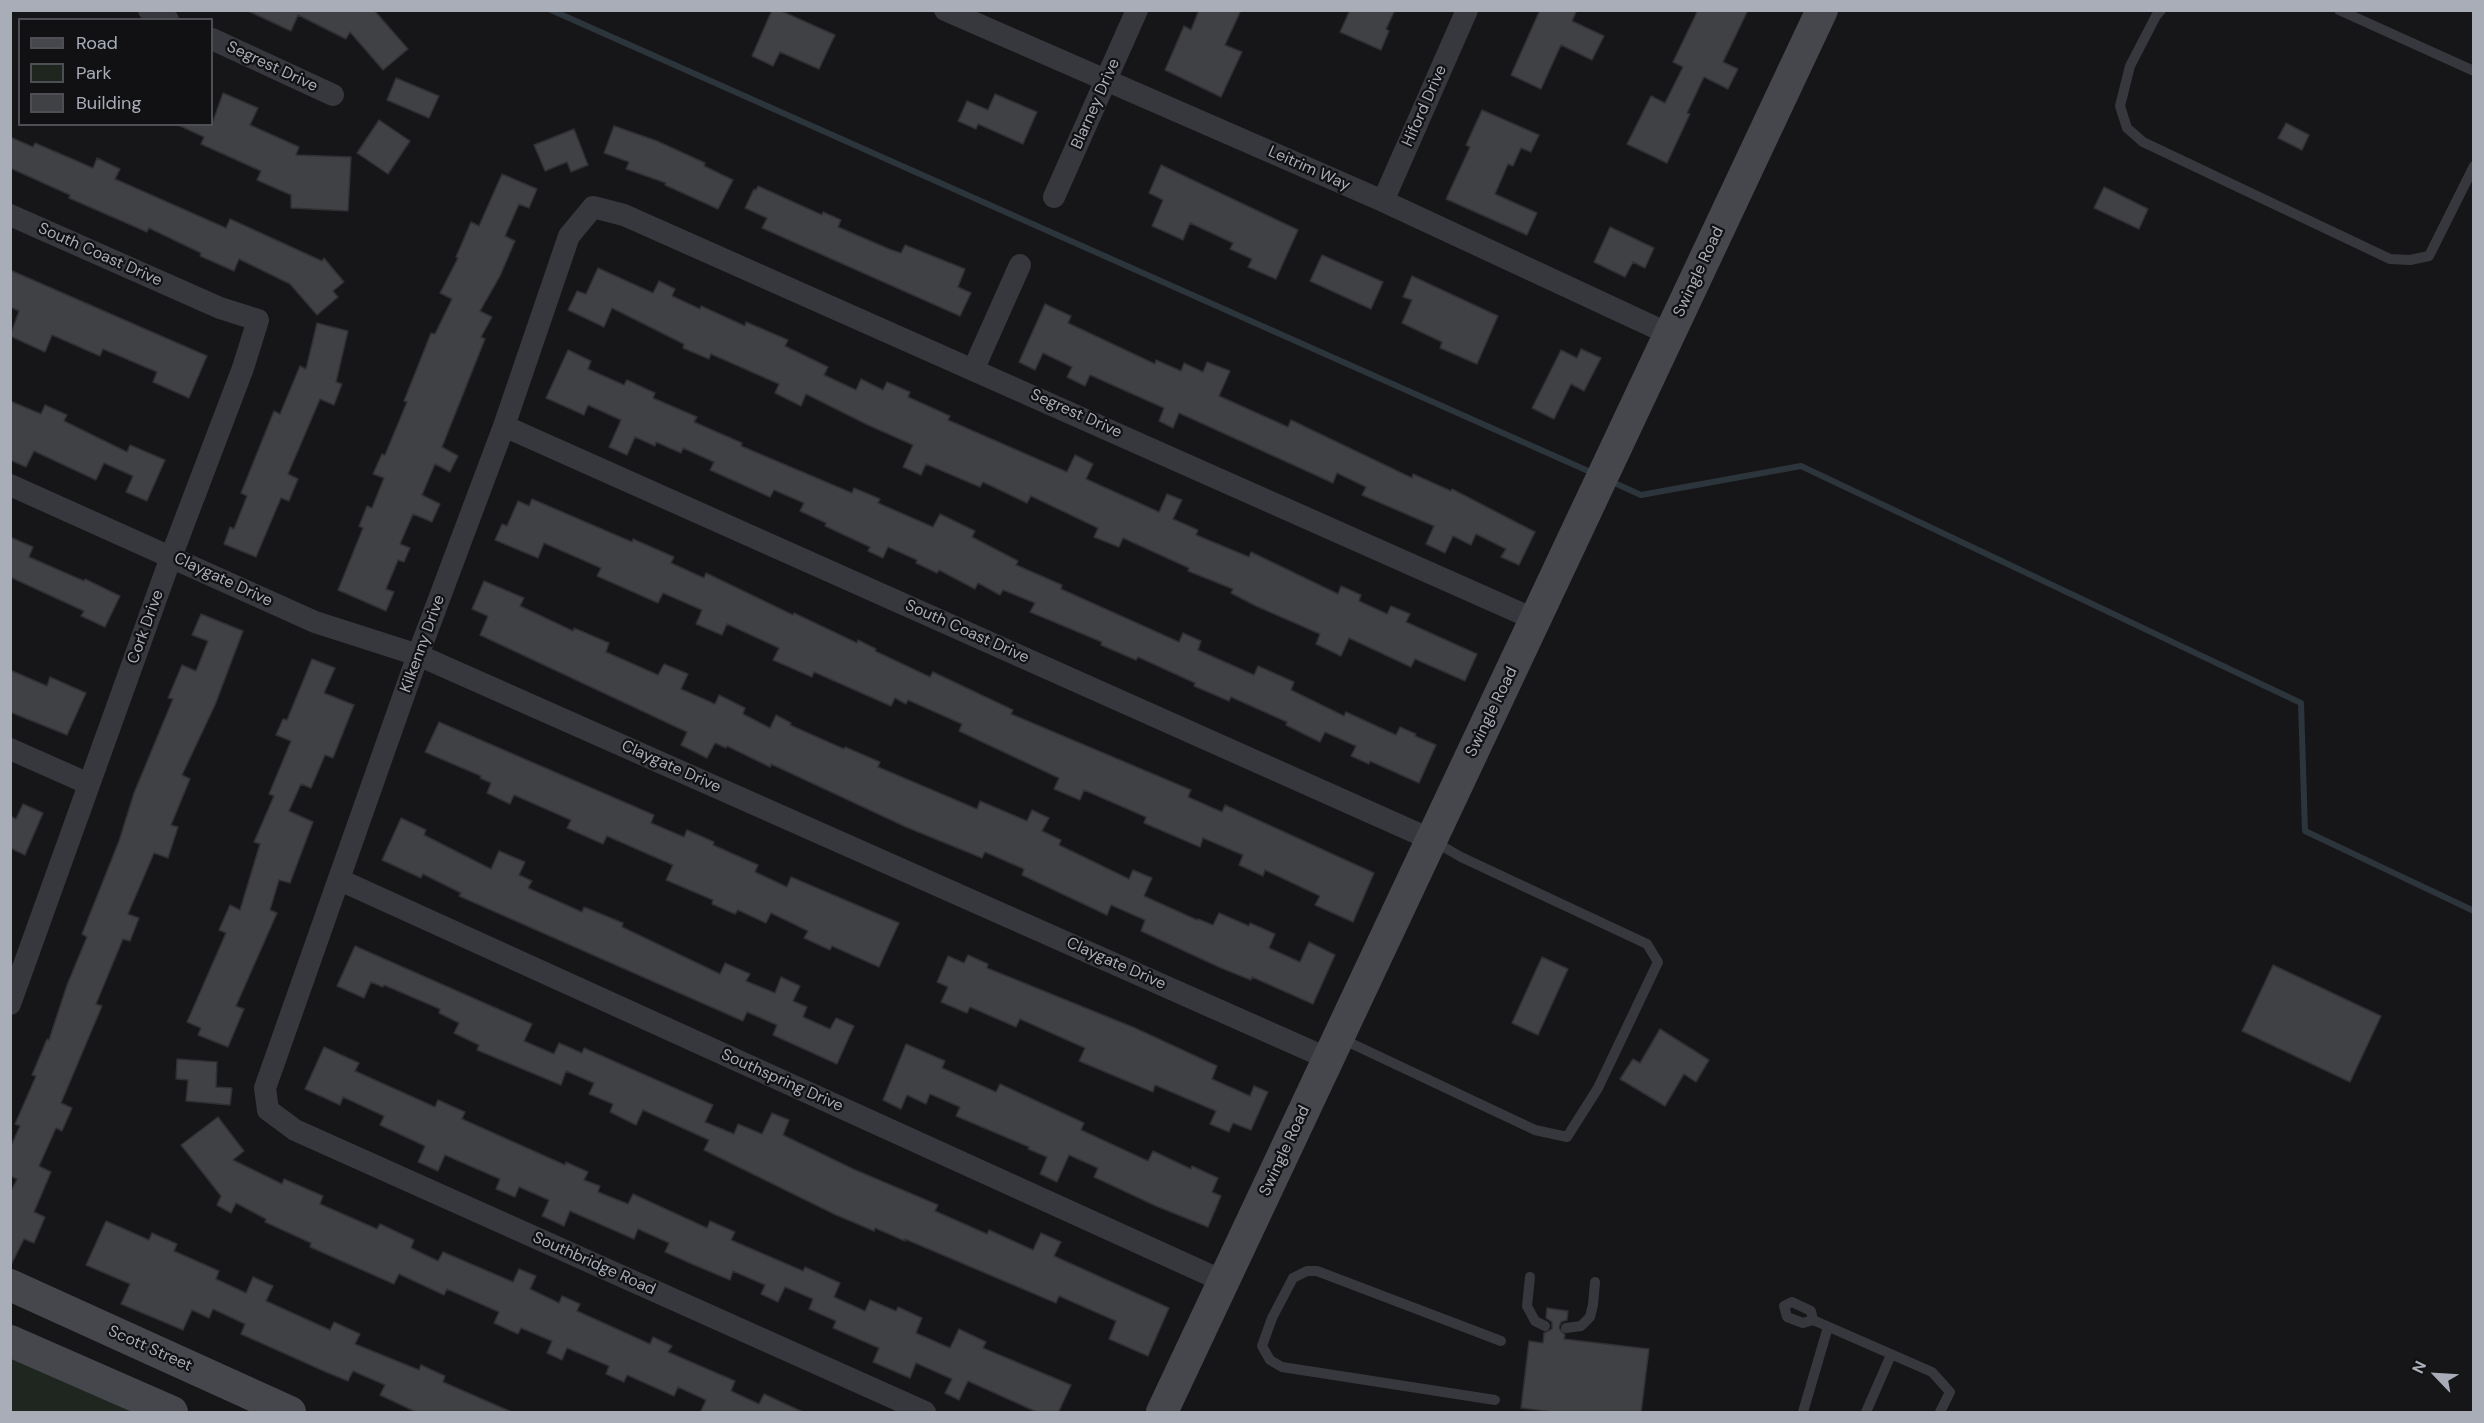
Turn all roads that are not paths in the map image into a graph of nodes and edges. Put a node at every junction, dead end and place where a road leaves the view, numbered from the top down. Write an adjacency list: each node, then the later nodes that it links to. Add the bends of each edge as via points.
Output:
1 (148, 10): 8 (street)
2 (945, 10): 11 (street, Leitrim Way)
3 (1137, 10): 11 (street, Blarney Drive)
4 (1467, 10): 15 (street, Hiford Drive)
5 (1822, 10): 20 (street, Swingle Road)
6 (2162, 10): 13 (lane, via 2130,66 2120,106 2127,128 2143,142 2390,259 2429,256)
7 (2339, 10): 10 (lane)
8 (164, 18)
9 (213, 39): 12 (street, Segrest Drive)
10 (2474, 71)
11 (1106, 80): 14 (street, Blarney Drive); 15 (street, Leitrim Way)
12 (333, 95)
13 (2474, 166)
14 (1054, 197)
15 (1383, 201): 20 (street, Leitrim Way)
16 (614, 212): 21 (street, Segrest Drive); 22 (street, Kilkenny Drive, via 593,207 569,236)
17 (10, 215): 19 (street, South Coast Drive)
18 (1020, 265): 21 (street)
19 (189, 294): 24 (street, Cork Drive, via 258,320)
20 (1669, 334): 25 (street, Swingle Road)
21 (974, 368): 25 (street, Segrest Drive)
22 (504, 426): 26 (street, Kilkenny Drive); 29 (street, South Coast Drive)
23 (10, 485): 24 (street, Claygate Drive)
24 (171, 556): 26 (street, Claygate Drive, via 315,622); 28 (street, Cork Drive)
25 (1536, 620): 29 (street, Swingle Road)
26 (418, 655): 30 (street, Kilkenny Drive); 32 (street, Claygate Drive)
27 (10, 749): 28 (street)
28 (89, 784): 31 (street, Cork Drive)
29 (1430, 839): 32 (street, Swingle Road); 32 (lane, via 1647,944 1658,962 1598,1088 1568,1137 1535,1130)
30 (340, 880): 33 (street, Kilkenny Drive, via 266,1088); 35 (street, Southspring Drive)
31 (10, 1004)
32 (1334, 1048): 35 (street, Swingle Road)
33 (268, 1110): 48 (street, Southbridge Road, via 295,1130)
34 (1530, 1277): 39 (lane, via 1527,1306 1535,1321)
35 (1225, 1282): 49 (street, Swingle Road)
36 (1595, 1282): 41 (lane, via 1590,1317 1581,1326)
37 (10, 1285): 47 (street, Scott Street)
38 (1772, 1302): 40 (lane, via 1784,1306 1787,1317 1803,1323 1813,1320)
39 (1545, 1326)
40 (1828, 1327): 44 (lane); 50 (lane)
41 (1566, 1328)
42 (10, 1341): 46 (street)
43 (1501, 1341): 45 (lane, via 1317,1271 1307,1271 1293,1278 1262,1346 1270,1360 1282,1367)
44 (1892, 1355): 51 (lane); 52 (lane, via 1932,1372 1950,1392)
45 (1495, 1400)
46 (172, 1413)
47 (290, 1413)
48 (925, 1413)
49 (1162, 1413)
50 (1803, 1413)
51 (1866, 1413)
52 (1940, 1413)

